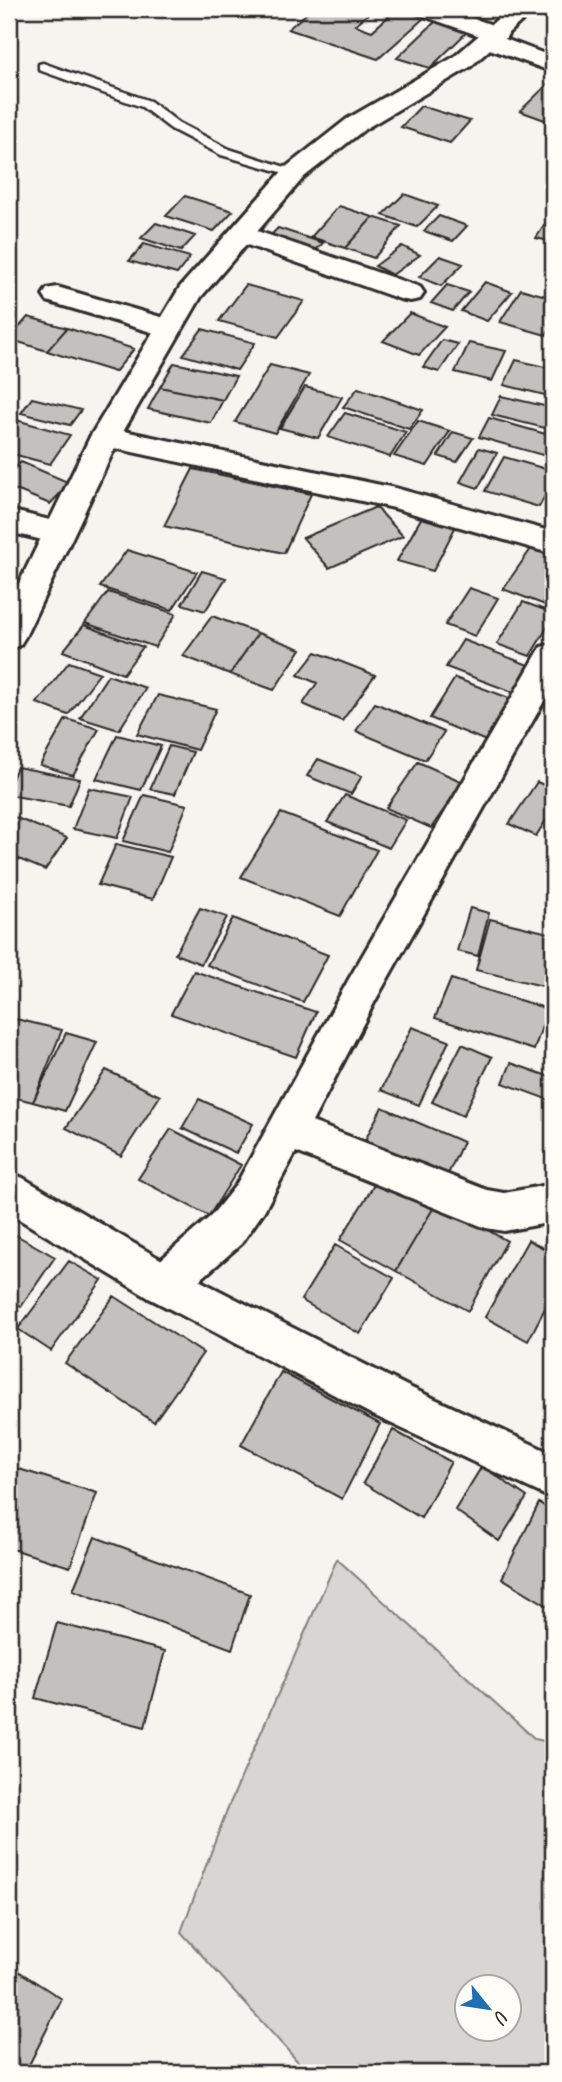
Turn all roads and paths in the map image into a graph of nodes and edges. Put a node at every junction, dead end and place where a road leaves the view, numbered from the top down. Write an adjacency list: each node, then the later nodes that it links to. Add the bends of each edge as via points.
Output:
1 (426, 9): 3 (street)
2 (523, 9): 3 (street)
3 (493, 37): 4 (street); 6 (street, via 424,87 356,124)
4 (553, 65)
5 (43, 67): 6 (lane, via 146,104 225,152)
6 (296, 172): 7 (street)
7 (242, 234): 8 (street); 10 (street, via 190,293)
8 (410, 293)
9 (57, 295): 10 (street)
10 (168, 328): 11 (street)
11 (105, 437): 13 (street); 14 (street, via 395,498)
12 (9, 521): 13 (street)
13 (59, 533): 15 (street)
14 (552, 540)
15 (9, 636)
16 (553, 656): 17 (street)
17 (286, 1130): 19 (street, via 486,1209 504,1212); 20 (street, via 250,1198 226,1230)
18 (9, 1191): 20 (street)
19 (553, 1203)
20 (164, 1284): 21 (street)
21 (553, 1478)

